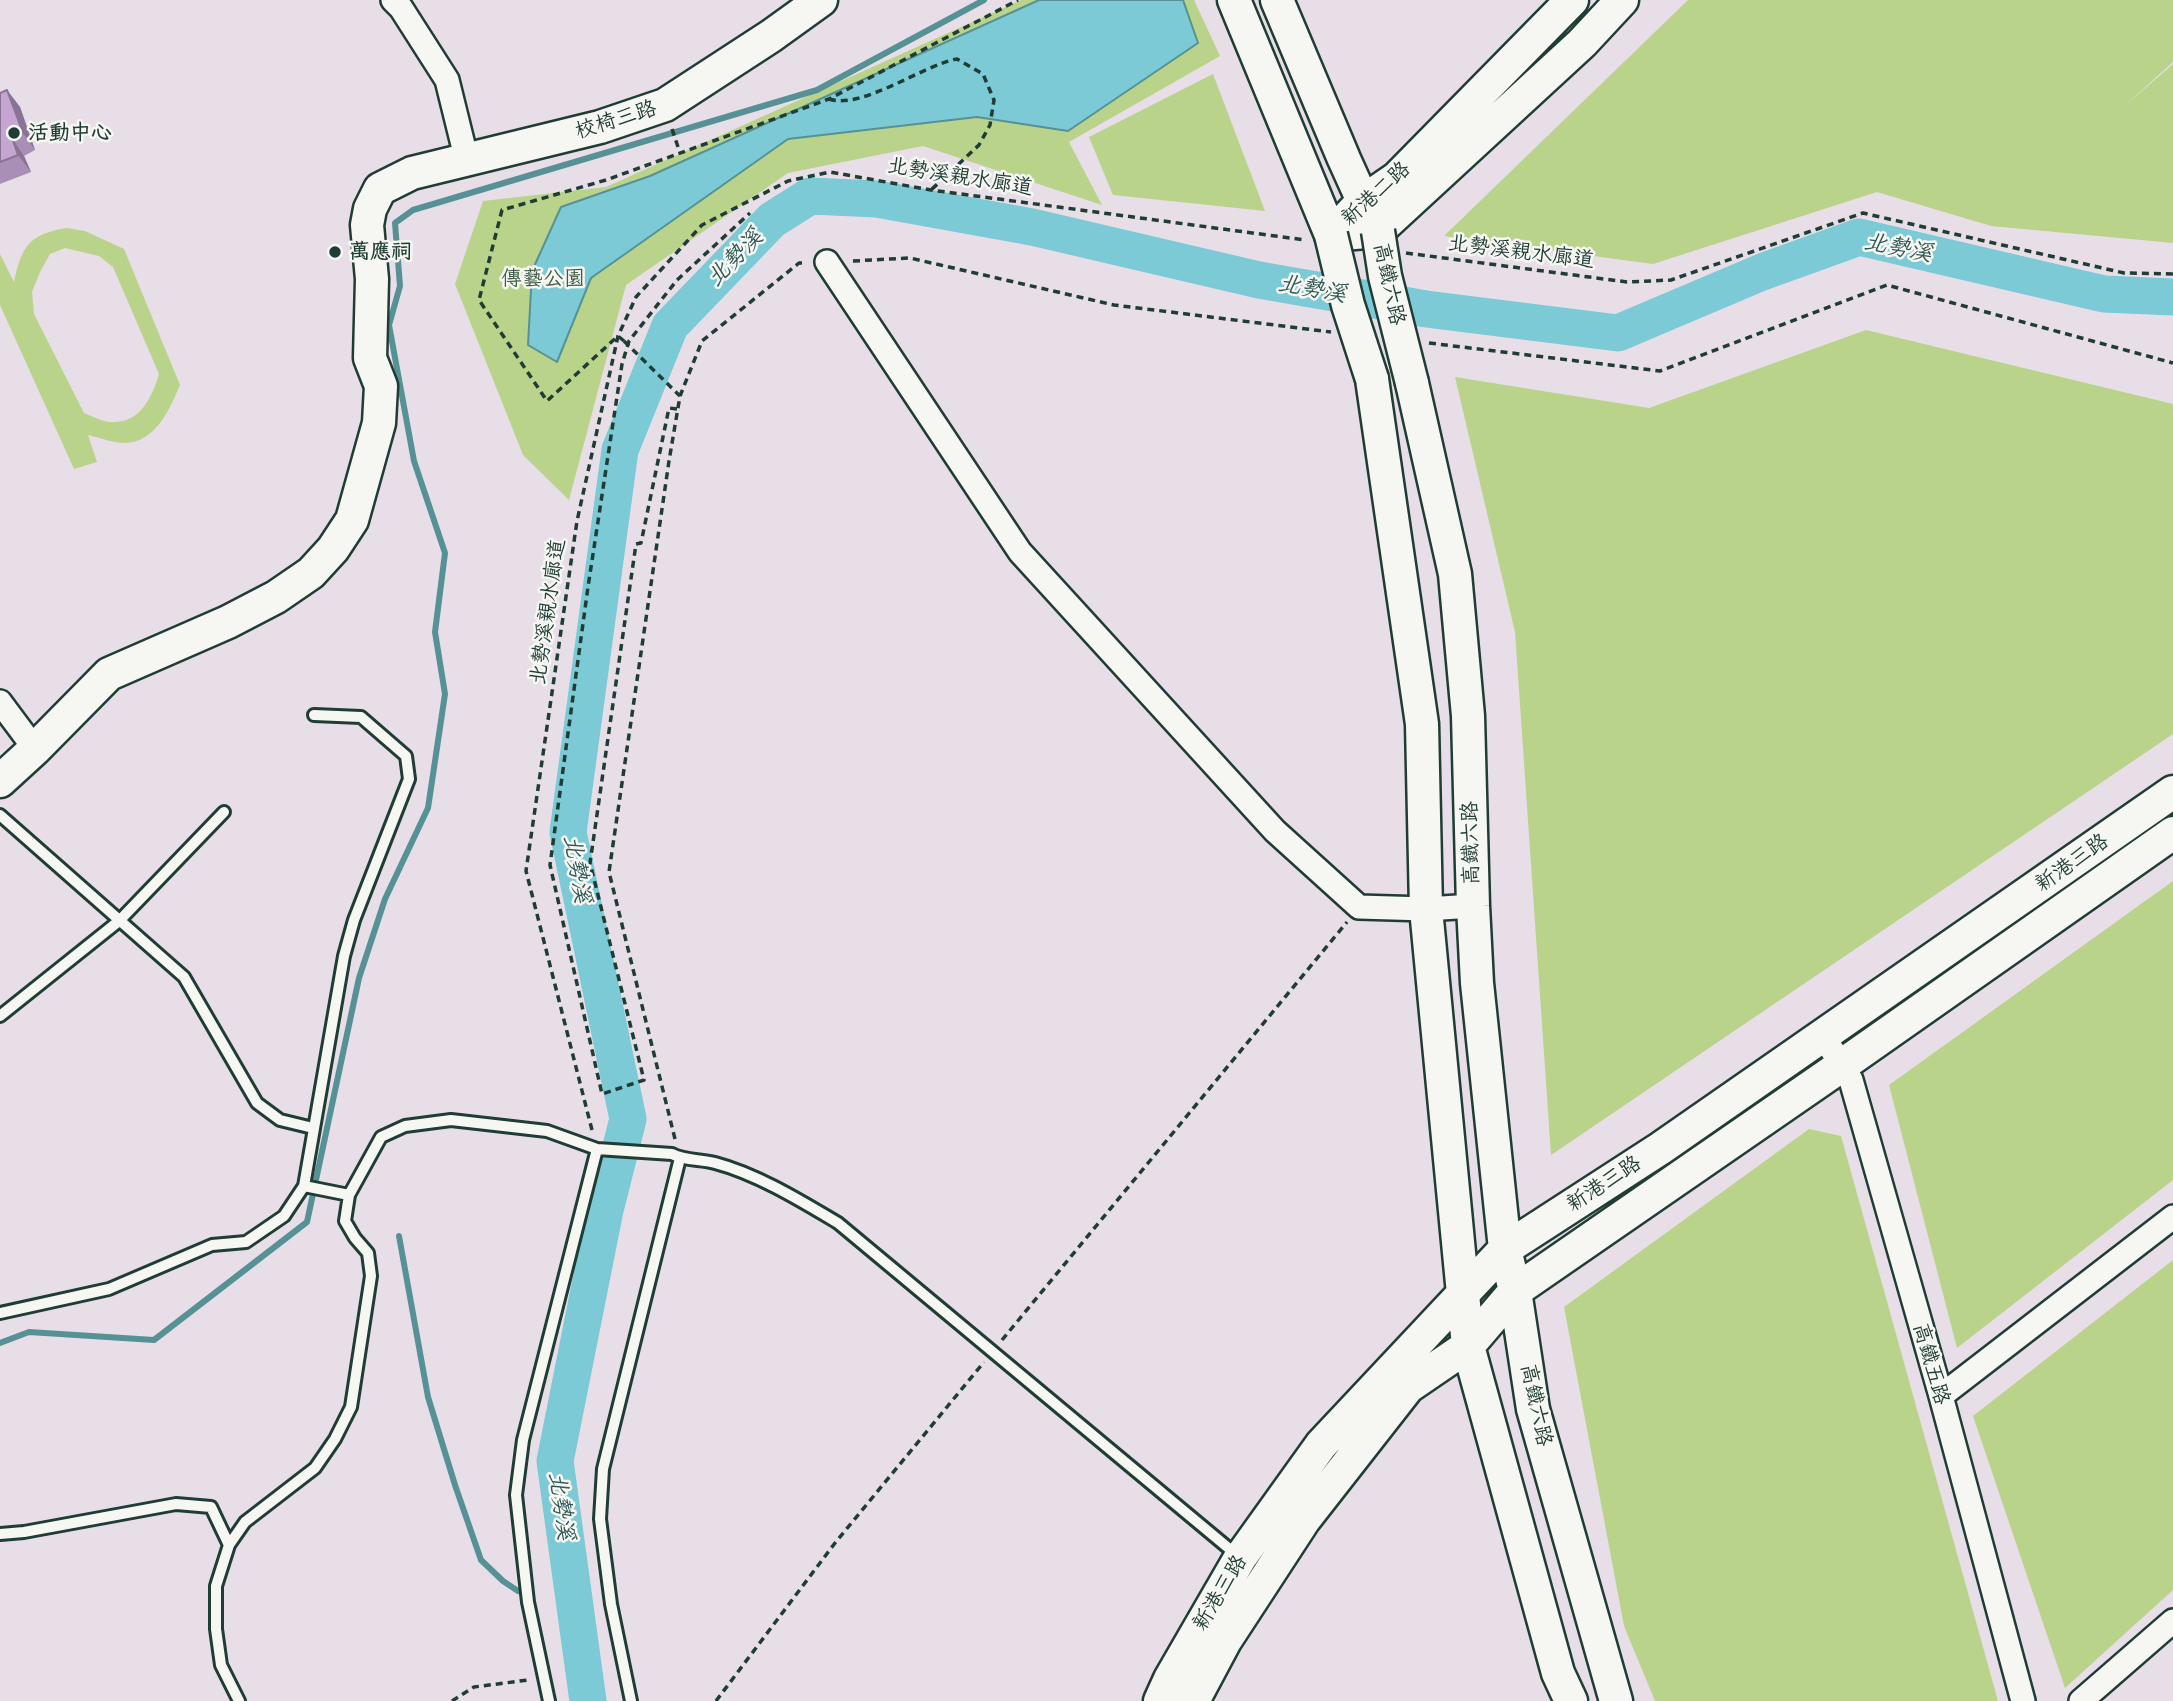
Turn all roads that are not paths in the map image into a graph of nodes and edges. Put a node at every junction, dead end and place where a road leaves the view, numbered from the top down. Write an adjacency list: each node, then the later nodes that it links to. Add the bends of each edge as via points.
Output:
1 (821, 0): 7 (street, 校椅三路, via 664,105 600,127)
2 (1234, 0): 9 (street, 高鐵六路)
3 (1277, 0): 8 (street, 高鐵六路)
4 (1572, 0): 8 (street, 新港二路, via 1397,178)
5 (1622, 0): 10 (street, 新港二路)
6 (401, 3): 7 (street, via 447,80)
7 (467, 161): 14 (street, 校椅三路, via 412,173 380,190 370,209 370,358 381,386 379,424 352,520 333,549 311,573 276,597 109,674)
8 (1362, 202): 9 (street, 新港二路); 10 (street, 高鐵六路)
9 (1323, 238): 10 (street, 新港二路); 21 (street, 高鐵六路, bridge, via 1372,379 1422,724)
10 (1387, 241): 20 (street, 高鐵六路, bridge, via 1385,276 1455,574 1468,716)
11 (827, 262): 21 (street, via 1020,552 1275,831 1359,907)
12 (0, 702): 14 (street)
13 (314, 715): 26 (lane, via 361,717 406,756 410,779 354,920)
14 (35, 749): 15 (street, 校椅三路)
15 (0, 781)
16 (2173, 792): 24 (street, 新港三路)
17 (223, 812): 22 (lane)
18 (0, 815): 22 (lane)
19 (2173, 833): 25 (street, 新港三路)
20 (1472, 906): 21 (street); 32 (street, 高鐵六路)
21 (1426, 909): 34 (street, 高鐵六路)
22 (119, 921): 23 (lane); 26 (lane, via 184,977 257,1103 280,1120)
23 (0, 1016)
24 (1822, 1034): 25 (street, 高鐵五路); 32 (street, 新港三路)
25 (1841, 1066): 33 (street, 新港三路); 37 (street, 高鐵五路, via 1851,1080)
26 (313, 1128): 29 (lane)
27 (597, 1149): 28 (lane); 30 (lane, via 547,1131 451,1120 405,1126 381,1137); 43 (lane, via 523,1440 516,1495 528,1602)
28 (676, 1156): 40 (lane, via 715,1163 752,1178 794,1196 838,1223); 44 (lane, via 603,1469 600,1519)
29 (305, 1186): 30 (lane); 35 (lane, via 284,1216 246,1242 212,1245 109,1289)
30 (349, 1195): 39 (lane, via 345,1221 368,1252 371,1276 351,1407 315,1468 245,1522)
31 (2173, 1217): 37 (street)
32 (1505, 1249): 33 (street, 高鐵六路); 34 (street, 新港三路)
33 (1515, 1291): 36 (street, 新港三路); 48 (street, 高鐵六路, via 1533,1409)
34 (1464, 1294): 36 (street, 高鐵六路); 40 (street, 新港三路, via 1321,1445)
35 (0, 1313)
36 (1468, 1346): 46 (street, 新港三路, via 1408,1387 1304,1520 1225,1641); 47 (street, 高鐵六路, via 1558,1673)
37 (1941, 1396): 49 (street, 高鐵五路)
38 (0, 1534): 39 (lane, via 176,1504 211,1507)
39 (229, 1545): 42 (lane, via 216,1586 216,1629 221,1665)
40 (1240, 1558): 45 (street, 新港三路)
41 (2173, 1621): 50 (street)
42 (239, 1701)
43 (549, 1701)
44 (631, 1701)
45 (1160, 1701)
46 (1193, 1701)
47 (1571, 1701)
48 (1616, 1701)
49 (2023, 1701)
50 (2081, 1701)

